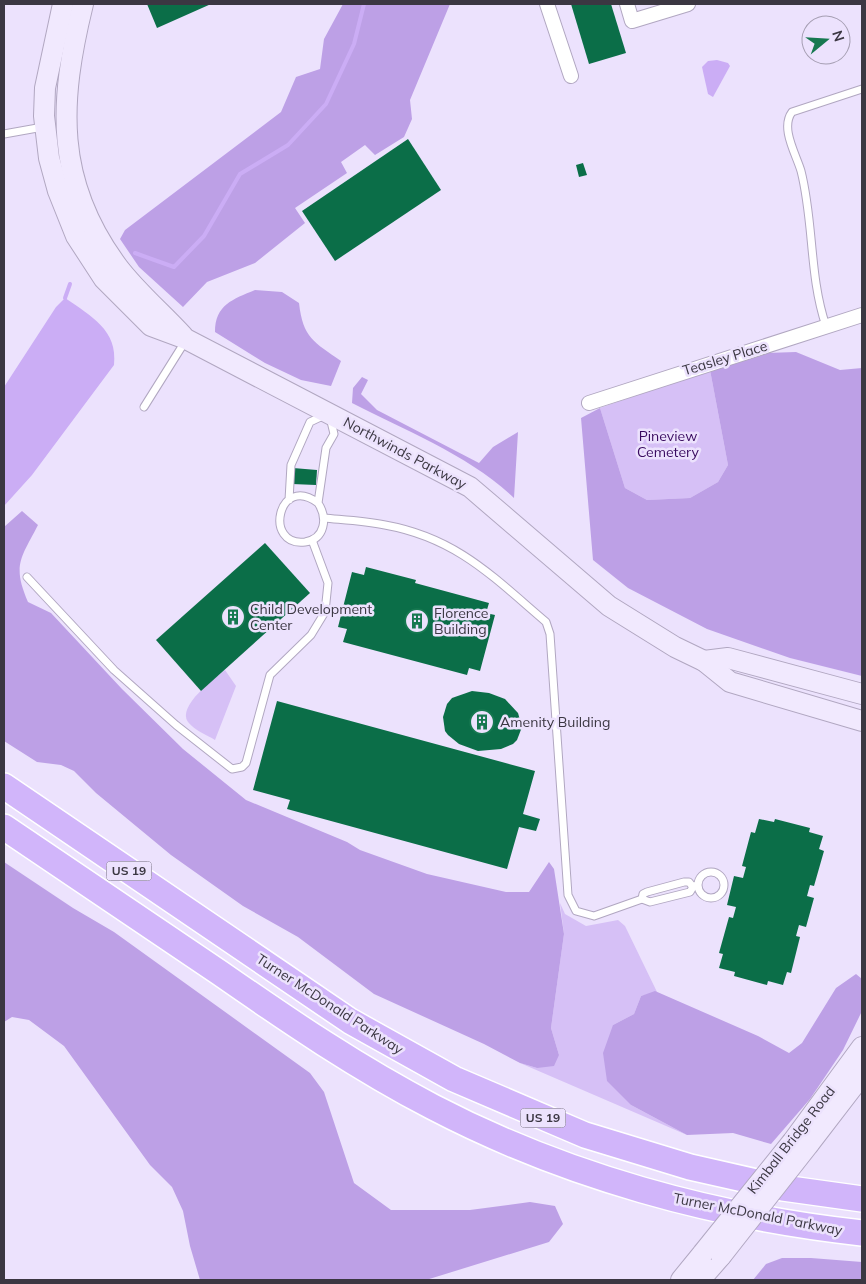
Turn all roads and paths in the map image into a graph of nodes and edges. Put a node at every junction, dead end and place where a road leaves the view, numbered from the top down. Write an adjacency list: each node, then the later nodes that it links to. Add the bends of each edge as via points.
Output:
1 (62, 4): 8 (street, Northwinds Parkway, via 45,88)
2 (83, 4): 12 (street, Northwinds Parkway, via 71,54 65,119 68,155 76,185 93,227 118,267)
3 (548, 4): 6 (street)
4 (627, 4): 5 (street, via 632,21)
5 (688, 4)
6 (571, 76)
7 (862, 89): 11 (lane, via 792,112 788,118 789,135 805,191 818,303)
8 (44, 127): 9 (lane); 12 (street, Northwinds Parkway, via 58,191 76,236 104,279 152,326)
9 (4, 134)
10 (862, 315): 11 (street, Teasley Place)
11 (826, 326): 13 (street, Teasley Place)
12 (186, 339): 14 (lane); 15 (street, Northwinds Parkway)
13 (589, 403)
14 (144, 408)
15 (329, 413): 16 (lane, via 310,422 291,465); 17 (lane, via 334,434 326,448); 21 (street, Northwinds Parkway, via 470,488 609,606 674,647)
16 (289, 500): 17 (lane, via 304,496); 19 (lane, via 279,517 282,531 293,541)
17 (318, 504): 18 (lane)
18 (324, 518): 19 (lane, via 321,532); 26 (lane, via 402,528 452,547 484,568 546,622 550,634 570,902 576,911 594,916)
19 (312, 540): 20 (lane, via 328,583 325,612 311,635 270,675 246,763 236,769 176,725 114,670)
20 (27, 577)
21 (704, 661): 22 (street, via 728,658); 23 (street, Northwinds Parkway, via 730,682)
22 (862, 694)
23 (862, 720)
24 (4, 786): 30 (highway, Turner McDonald Parkway / US 19, via 350,1020 454,1079 585,1135 690,1167 775,1186)
25 (4, 827): 31 (highway, Turner McDonald Parkway / US 19, via 322,1042 434,1108 529,1150 651,1192 794,1224)
26 (642, 899): 26 (lane, via 650,902 690,892 695,886 684,882 647,892)
27 (862, 1047): 29 (street, Kimball Bridge Road)
28 (862, 1076): 29 (street, Kimball Bridge Road)
29 (801, 1142): 32 (street, Kimball Bridge Road, bridge)
30 (862, 1199)
31 (862, 1233)
32 (712, 1254): 33 (street, Kimball Bridge Road); 34 (street, Kimball Bridge Road)
33 (681, 1280)
34 (700, 1280)

